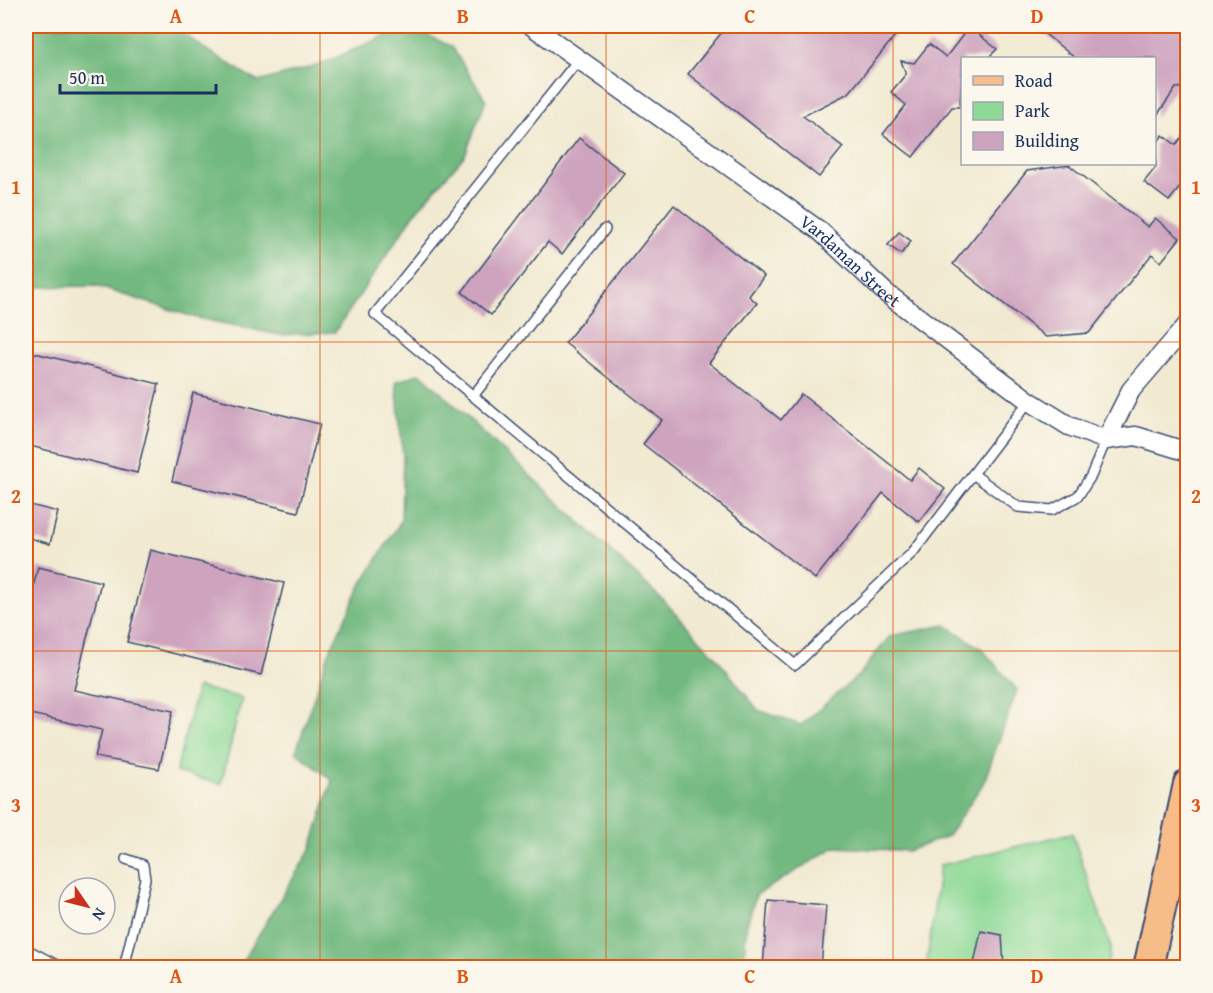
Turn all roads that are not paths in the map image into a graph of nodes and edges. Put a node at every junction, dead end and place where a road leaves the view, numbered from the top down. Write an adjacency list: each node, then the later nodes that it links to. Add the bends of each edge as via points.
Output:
1 (531, 26): 2 (street, Vardaman Street)
2 (579, 59): 5 (lane, via 375,314); 6 (street, Vardaman Street, via 820,231 886,293)
3 (605, 229): 5 (lane)
4 (1188, 324): 7 (street, via 1131,390)
5 (473, 396): 9 (lane, via 795,665 913,552)
6 (1029, 401): 7 (street, Vardaman Street, via 1069,426); 9 (lane)
7 (1106, 440): 8 (street, Vardaman Street, via 1136,436); 9 (lane, via 1078,496 1052,510 1018,507)
8 (1188, 452)
9 (973, 474)
10 (1186, 795): 15 (main road)
11 (126, 859): 14 (lane, via 143,865 145,879)
12 (26, 948): 13 (lane)
13 (62, 968)
14 (124, 968)
15 (1148, 968)

